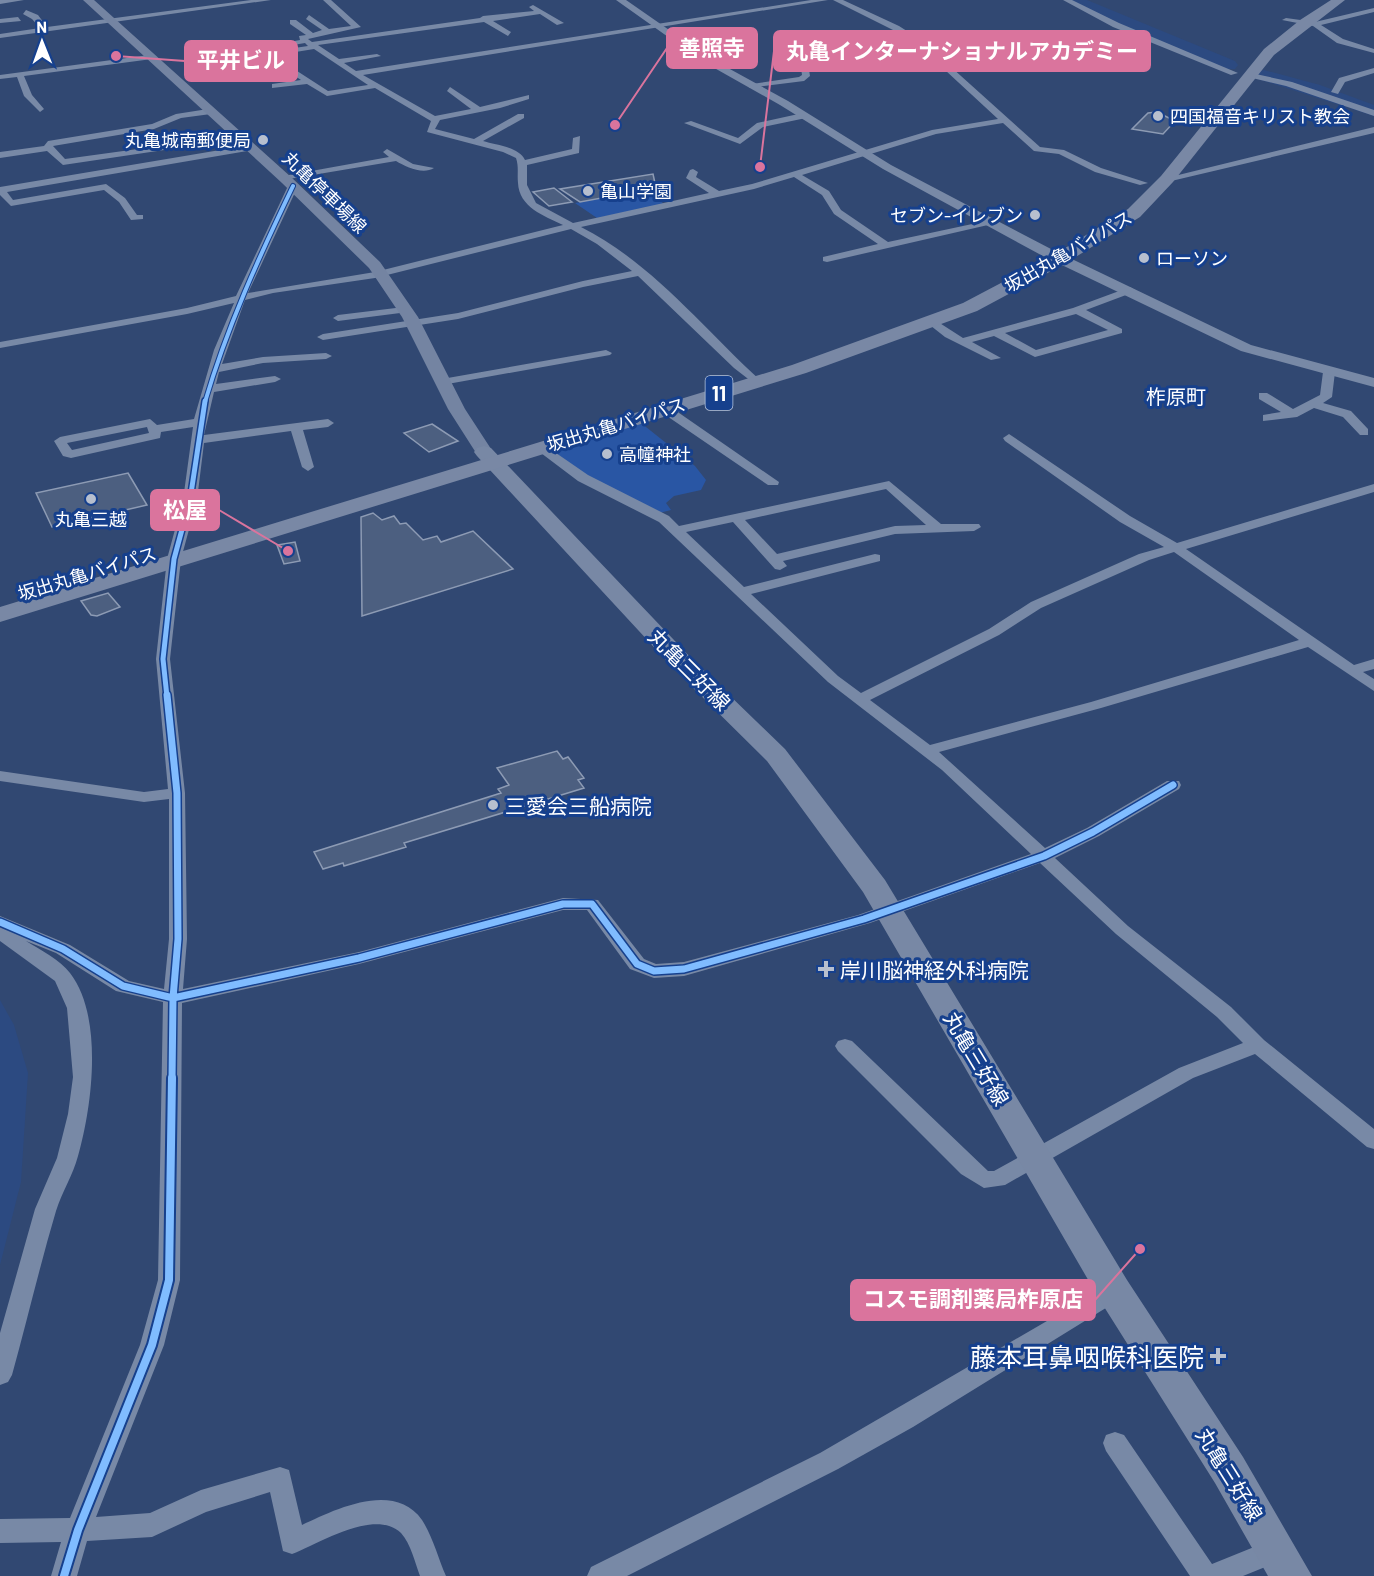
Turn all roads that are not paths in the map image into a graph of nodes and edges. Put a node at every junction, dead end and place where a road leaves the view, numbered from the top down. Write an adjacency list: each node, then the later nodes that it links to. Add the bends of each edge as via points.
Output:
1 (20, 0): 11 (street)
2 (88, 0): 21 (main road, 丸亀停車場線)
3 (267, 0): 21 (street)
4 (327, 0): 28 (street, via 357,27)
5 (620, 0): 25 (street)
6 (824, 0): 25 (street)
7 (837, 0): 37 (street, via 896,28)
8 (1067, 0): 42 (street, via 1116,25)
9 (1317, 0): 23 (highway, 坂出丸亀バイパス / 11)
10 (1339, 0): 23 (highway, 坂出丸亀バイパス / 11)
11 (0, 2)
12 (528, 4): 16 (street)
13 (1374, 10): 23 (street)
14 (26, 12): 27 (street)
15 (472, 12): 19 (street)
16 (542, 12): 19 (street); 24 (street)
17 (309, 17): 28 (street)
18 (18, 19): 20 (street)
19 (486, 20): 26 (street); 30 (street)
20 (0, 21)
21 (110, 21): 27 (street); 38 (main road, 丸亀停車場線)
22 (293, 22): 34 (street)
23 (1302, 22): 35 (street, via 1340,41); 42 (highway, 坂出丸亀バイパス / 11)
24 (560, 23)
25 (658, 25): 43 (street); 49 (street)
26 (430, 28): 29 (street); 31 (street)
27 (45, 30): 32 (street)
28 (328, 31): 34 (street)
29 (439, 33)
30 (508, 34)
31 (378, 35): 33 (street); 34 (street)
32 (0, 36)
33 (386, 40)
34 (311, 42): 34 (street, via 251,50 259,56); 40 (street)
35 (1374, 51)
36 (377, 56): 40 (street)
37 (932, 56): 49 (street, via 807,68 801,79); 61 (street)
38 (149, 57): 44 (street); 57 (main road, 丸亀停車場線)
39 (277, 60): 46 (street)
40 (337, 62): 43 (street)
41 (1374, 70): 51 (street, via 1342,80)
42 (1247, 72): 51 (street); 58 (street); 77 (highway, 坂出丸亀バイパス / 11); 79 (highway, 坂出丸亀バイパス / 11)
43 (355, 74): 48 (street)
44 (20, 75): 45 (street); 55 (street, via 28,96)
45 (0, 78)
46 (309, 81): 47 (street); 48 (street, via 327,94)
47 (275, 86)
48 (375, 86): 60 (street)
49 (752, 86): 59 (street)
50 (450, 89): 56 (street)
51 (1335, 92): 53 (street)
52 (526, 97): 54 (street)
53 (1374, 104)
54 (492, 108): 56 (street); 65 (street, via 525,117)
55 (40, 109)
56 (478, 110): 60 (street)
57 (208, 112): 67 (main road, 丸亀停車場線); 68 (street, via 154,126 48,144)
58 (1374, 113)
59 (803, 116): 62 (street, via 760,124 740,141); 70 (street)
60 (433, 119): 65 (street, via 430,130)
61 (1005, 120): 70 (street, via 935,132); 79 (street, via 1037,149 1061,152 1098,170)
62 (688, 123)
63 (1374, 130): 77 (street)
64 (577, 138): 73 (street, via 576,151)
65 (473, 142): 73 (street, via 506,150 520,157)
66 (164, 147): 68 (street, via 63,162)
67 (250, 147): 78 (main road, 丸亀停車場線); 80 (street)
68 (49, 148): 71 (street)
69 (384, 150): 72 (street)
70 (864, 154): 76 (street); 83 (street)
71 (0, 155)
72 (397, 158): 74 (street, via 411,166); 78 (street)
73 (522, 163): 84 (street, via 520,182 525,196 533,205)
74 (429, 168)
75 (693, 172): 81 (street, via 691,178)
76 (795, 174): 81 (street); 85 (street, via 826,193 837,212)
77 (1167, 179): 86 (highway, 坂出丸亀バイパス / 11, via 1134,213)
78 (288, 181): 88 (main road, 丸亀停車場線); 91 (street)
79 (1143, 183): 86 (highway, 坂出丸亀バイパス / 11, via 1115,210)
80 (0, 190): 82 (street, via 11,203 106,187 134,218)
81 (717, 195): 84 (street)
82 (140, 217)
83 (988, 222): 85 (street); 86 (street)
84 (571, 226): 88 (street); 89 (street, via 608,246)
85 (884, 244): 87 (street)
86 (1053, 255): 90 (street); 95 (highway, 坂出丸亀バイパス / 11, via 970,307); 106 (highway, 坂出丸亀バイパス / 11, via 955,298)
87 (827, 259)
88 (381, 273): 91 (street); 92 (main road, 丸亀停車場線)
89 (640, 273): 96 (street); 106 (street)
90 (1130, 290): 93 (street); 105 (street, via 1221,338)
91 (241, 298): 100 (street); 104 (street)
92 (404, 310): 94 (street); 96 (main road, 丸亀停車場線)
93 (1077, 310): 97 (street); 97 (street, via 1118,331 1035,354)
94 (338, 318)
95 (931, 322): 99 (street); 106 (highway, 坂出丸亀バイパス / 11)
96 (412, 324): 98 (street); 108 (main road, 丸亀停車場線)
97 (995, 332): 99 (street)
98 (323, 337)
99 (961, 342): 103 (street)
100 (0, 345)
101 (606, 353): 108 (street)
102 (326, 356): 104 (street, via 263,360)
103 (995, 358)
104 (215, 369): 110 (street)
105 (1329, 372): 109 (street); 112 (street, via 1326,397)
106 (750, 377): 113 (highway, 坂出丸亀バイパス / 11); 124 (highway, 坂出丸亀バイパス / 11)
107 (275, 379): 110 (street)
108 (442, 382): 124 (main road, 丸亀停車場線)
109 (1374, 384)
110 (209, 389): 116 (street)
111 (1263, 396): 114 (street)
112 (1312, 402): 114 (street); 120 (street, via 1347,414)
113 (665, 409): 123 (highway, 坂出丸亀バイパス / 11); 126 (street)
114 (1293, 414): 115 (street)
115 (1267, 418)
116 (200, 422): 119 (street); 122 (street)
117 (327, 423): 118 (street)
118 (296, 427): 122 (street); 125 (street)
119 (154, 429): 119 (street, via 150,423 60,441 71,453 156,435)
120 (1364, 432)
121 (1009, 438): 132 (street, via 1125,519)
122 (198, 440): 133 (street, via 190,500)
123 (539, 447): 124 (highway, 坂出丸亀バイパス / 11); 131 (street, via 583,478 664,519)
124 (489, 457): 133 (highway, 坂出丸亀バイパス / 11); 150 (main road, 丸亀三好線, via 684,666 776,755)
125 (308, 467)
126 (773, 482)
127 (1374, 488): 132 (street)
128 (736, 518): 130 (street, via 889,485); 131 (street); 135 (street)
129 (974, 526): 130 (street)
130 (938, 528): 135 (street, via 895,530)
131 (677, 530): 137 (street)
132 (1175, 548): 140 (street); 144 (street, via 1144,557 1036,605 994,632)
133 (176, 552): 138 (highway, 坂出丸亀バイパス / 11); 139 (highway, 坂出丸亀バイパス / 11); 148 (street, via 163,659)
134 (875, 558): 136 (street)
135 (774, 559): 136 (street)
136 (792, 579): 137 (street)
137 (740, 592): 144 (street, via 833,679)
138 (0, 601)
139 (0, 615)
140 (1311, 641): 142 (street); 145 (street)
141 (1374, 664): 142 (street)
142 (1352, 670): 143 (street)
143 (1374, 686)
144 (860, 699): 145 (street)
145 (926, 751): 149 (street)
146 (0, 776): 148 (street, via 144,797)
147 (1173, 785): 149 (street)
148 (177, 793): 153 (street, via 178,939)
149 (1044, 856): 150 (street); 154 (street, via 1122,930 1224,1012)
150 (888, 910): 153 (street, via 684,969 654,971 638,964 592,904 563,904 359,958); 157 (main road, 丸亀三好線)
151 (0, 922): 153 (street, via 63,949 123,986)
152 (0, 932): 159 (street, via 63,976 76,1008 83,1077 67,1158 46,1209)
153 (173, 998): 161 (street, via 169,1280 152,1345)
154 (1257, 1044): 156 (street); 157 (street, via 1186,1073)
155 (845, 1046): 157 (street, via 984,1180 998,1179)
156 (1374, 1141)
157 (1036, 1158): 158 (main road, 丸亀三好線)
158 (1114, 1291): 163 (main road, 丸亀三好線); 166 (street, via 829,1461)
159 (0, 1375)
160 (1115, 1443): 167 (street)
161 (78, 1530): 162 (street); 164 (street); 165 (street, via 152,1525 201,1502 280,1478 292,1542 358,1516 374,1512 395,1514 411,1526)
162 (0, 1531)
163 (1276, 1550): 168 (street); 169 (main road, 丸亀三好線)
164 (64, 1576)
165 (433, 1576)
166 (600, 1576)
167 (1205, 1576)
168 (1212, 1576)
169 (1292, 1576)

